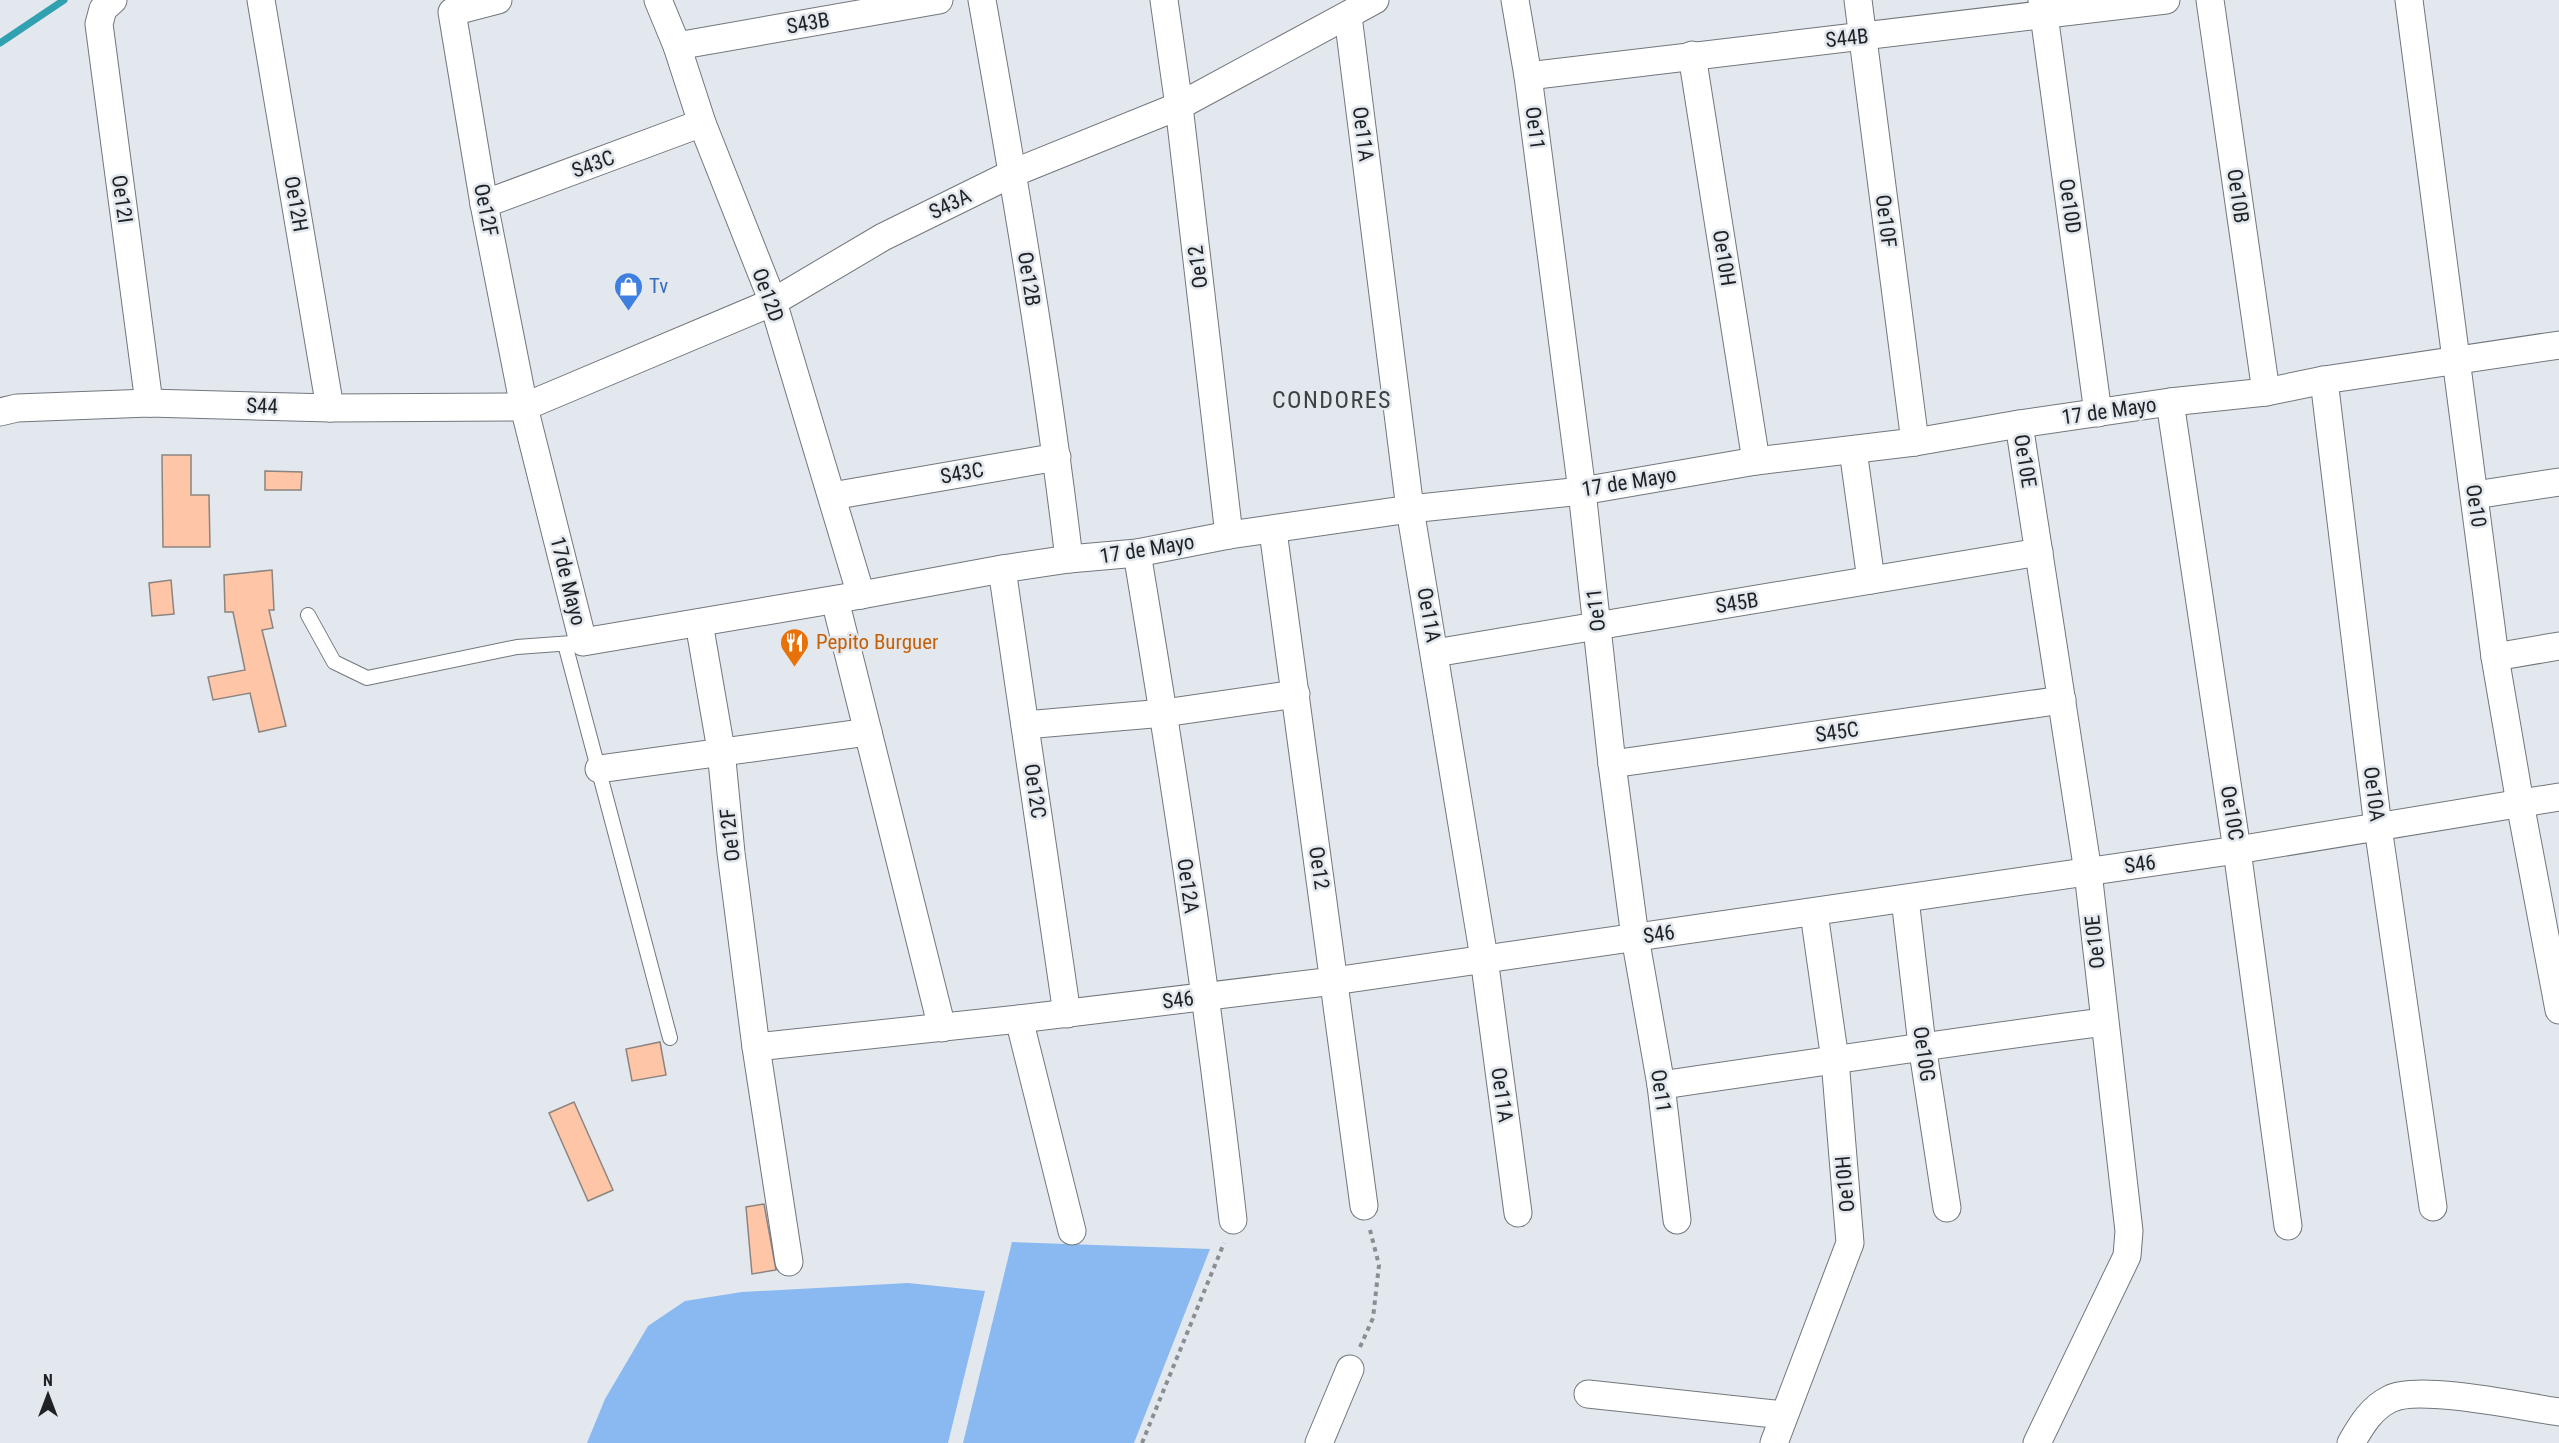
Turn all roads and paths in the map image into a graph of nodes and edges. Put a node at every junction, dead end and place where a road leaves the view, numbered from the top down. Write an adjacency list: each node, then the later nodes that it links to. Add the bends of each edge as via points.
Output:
1 (113, 0): 30 (street, Oe12I, via 103,9 99,24)
2 (261, 0): 32 (street, Oe12H)
3 (498, 0): 23 (street, Oe12F, via 452,12)
4 (658, 0): 17 (street, Oe12D)
5 (939, 0): 17 (street, S43B)
6 (982, 0): 22 (street, Oe12B)
7 (1164, 0): 20 (street, Oe12)
8 (1375, 0): 15 (street, S43A)
9 (1515, 0): 19 (street, Oe11)
10 (1858, 0): 16 (street, Oe10F)
11 (2166, 0): 14 (street, S44B)
12 (2210, 0): 28 (street, Oe10B)
13 (2409, 0): 26 (street, Oe10)
14 (2043, 7): 16 (street, S44B); 34 (street, Oe10D)
15 (1348, 16): 20 (street, S43A); 44 (street, Oe11A)
16 (1862, 37): 18 (street, S44B); 36 (street, Oe10F)
17 (677, 46): 21 (street, Oe12D)
18 (1692, 55): 19 (street, S44B); 39 (street, Oe10H)
19 (1528, 76): 41 (street, Oe11)
20 (1179, 106): 22 (street, S43A); 46 (street, Oe12)
21 (702, 123): 23 (street, S43C); 24 (street, Oe12D)
22 (1013, 173): 24 (street, S43A, via 883,237); 38 (street, Oe12B)
23 (484, 204): 31 (street, Oe12F)
24 (772, 303): 31 (street, S43A); 43 (street, Oe12D)
25 (2559, 345): 26 (street, 17 de Mayo)
26 (2455, 361): 27 (street, 17 de Mayo); 42 (street, Oe10)
27 (2324, 380): 28 (street, 17 de Mayo); 71 (street, Oe10A)
28 (2266, 392): 29 (street, 17 de Mayo)
29 (2170, 402): 34 (street, 17 de Mayo); 72 (street, Oe10C)
30 (149, 403): 32 (street, S44); 33 (street, S44)
31 (525, 406): 32 (street, S44); 57 (street, 17de Mayo)
32 (330, 408)
33 (0, 412)
34 (2098, 413): 35 (street, 17 de Mayo)
35 (2019, 424): 36 (street, 17 de Mayo); 47 (street, Oe10E)
36 (1915, 442): 37 (street, 17 de Mayo)
37 (1853, 450): 39 (street, 17 de Mayo); 51 (street)
38 (1057, 457): 43 (street, S43C); 49 (street, Oe12B)
39 (1756, 461): 41 (street, 17 de Mayo)
40 (2559, 482): 42 (street)
41 (1582, 491): 44 (street, 17 de Mayo); 56 (street, Oe11)
42 (2475, 495): 60 (street, Oe10)
43 (832, 496): 52 (street, Oe12D)
44 (1410, 510): 45 (street, 17 de Mayo); 59 (street, Oe11A)
45 (1273, 531): 46 (street, 17 de Mayo); 61 (street, Oe12)
46 (1229, 535): 48 (street, 17 de Mayo)
47 (2038, 552): 51 (street, S45B); 62 (street, Oe10E)
48 (1137, 553): 49 (street, 17 de Mayo); 63 (street, Oe12A)
49 (1069, 559): 50 (street, 17 de Mayo)
50 (1002, 569): 52 (street, 17 de Mayo); 64 (street, Oe12C)
51 (1870, 580): 56 (street, S45B)
52 (861, 595): 53 (street, 17 de Mayo)
53 (835, 600): 55 (street, 17 de Mayo); 65 (street)
54 (308, 615): 57 (lane, via 334,662 367,678 517,647)
55 (699, 623): 57 (street, 17de Mayo); 66 (street, Oe12F)
56 (1597, 626): 59 (street, S45B); 67 (street, Oe11)
57 (574, 643): 68 (lane)
58 (2559, 646): 60 (street)
59 (1435, 653): 77 (street, Oe11A)
60 (2495, 657): 70 (street, Oe10)
61 (1296, 694): 63 (street); 78 (street, Oe12)
62 (2062, 700): 67 (street, S45C); 73 (street, Oe10E)
63 (1164, 713): 64 (street); 79 (street, Oe12A)
64 (1025, 725): 81 (street, Oe12C)
65 (868, 732): 66 (street); 84 (street)
66 (721, 750): 68 (street); 87 (street, Oe12F)
67 (1612, 764): 76 (street, Oe11)
68 (599, 769): 85 (lane)
69 (2559, 797): 70 (street, S46)
70 (2520, 803): 71 (street, S46); 80 (street, Oe10)
71 (2378, 827): 72 (street, S46); 91 (street, Oe10A)
72 (2238, 850): 73 (street, S46); 96 (street, Oe10C)
73 (2088, 872): 74 (street, S46); 83 (street, Oe10E)
74 (1905, 899): 75 (street, S46); 86 (street, Oe10G)
75 (1814, 913): 76 (street, S46); 88 (street, Oe10H)
76 (1635, 937): 77 (street, S46); 89 (street, Oe11)
77 (1484, 958): 78 (street, S46); 93 (street, Oe11A)
78 (1335, 981): 79 (street, S46); 90 (street, Oe12)
79 (1204, 997): 81 (street, S46); 94 (street, Oe12A)
80 (2559, 1011)
81 (1067, 1014): 82 (street, S46)
82 (1019, 1019): 84 (street, S46); 97 (street)
83 (2104, 1022): 86 (street); 106 (street, Oe10E, via 2129,1231 2127,1256)
84 (942, 1028): 87 (street, S46)
85 (670, 1038)
86 (1922, 1045): 88 (street); 92 (street, Oe10G)
87 (756, 1047): 98 (street, Oe12F)
88 (1835, 1060): 89 (street); 102 (street, Oe10H, via 1850,1244)
89 (1661, 1085): 95 (street, Oe11)
90 (1364, 1206): 99 (path, via 1379,1265 1372,1318)
91 (2433, 1207)
92 (1947, 1208)
93 (1518, 1214)
94 (1233, 1220): 103 (path)
95 (1677, 1220)
96 (2288, 1226)
97 (1072, 1231)
98 (789, 1262)
99 (1350, 1369): 104 (street)
100 (1588, 1394): 102 (street)
101 (2559, 1412): 107 (street, via 2429,1393 2391,1398 2364,1419)
102 (1783, 1415): 105 (street, Oe10H)
103 (1142, 1443)
104 (1319, 1443)
105 (1774, 1443)
106 (2037, 1443)
107 (2351, 1443)

